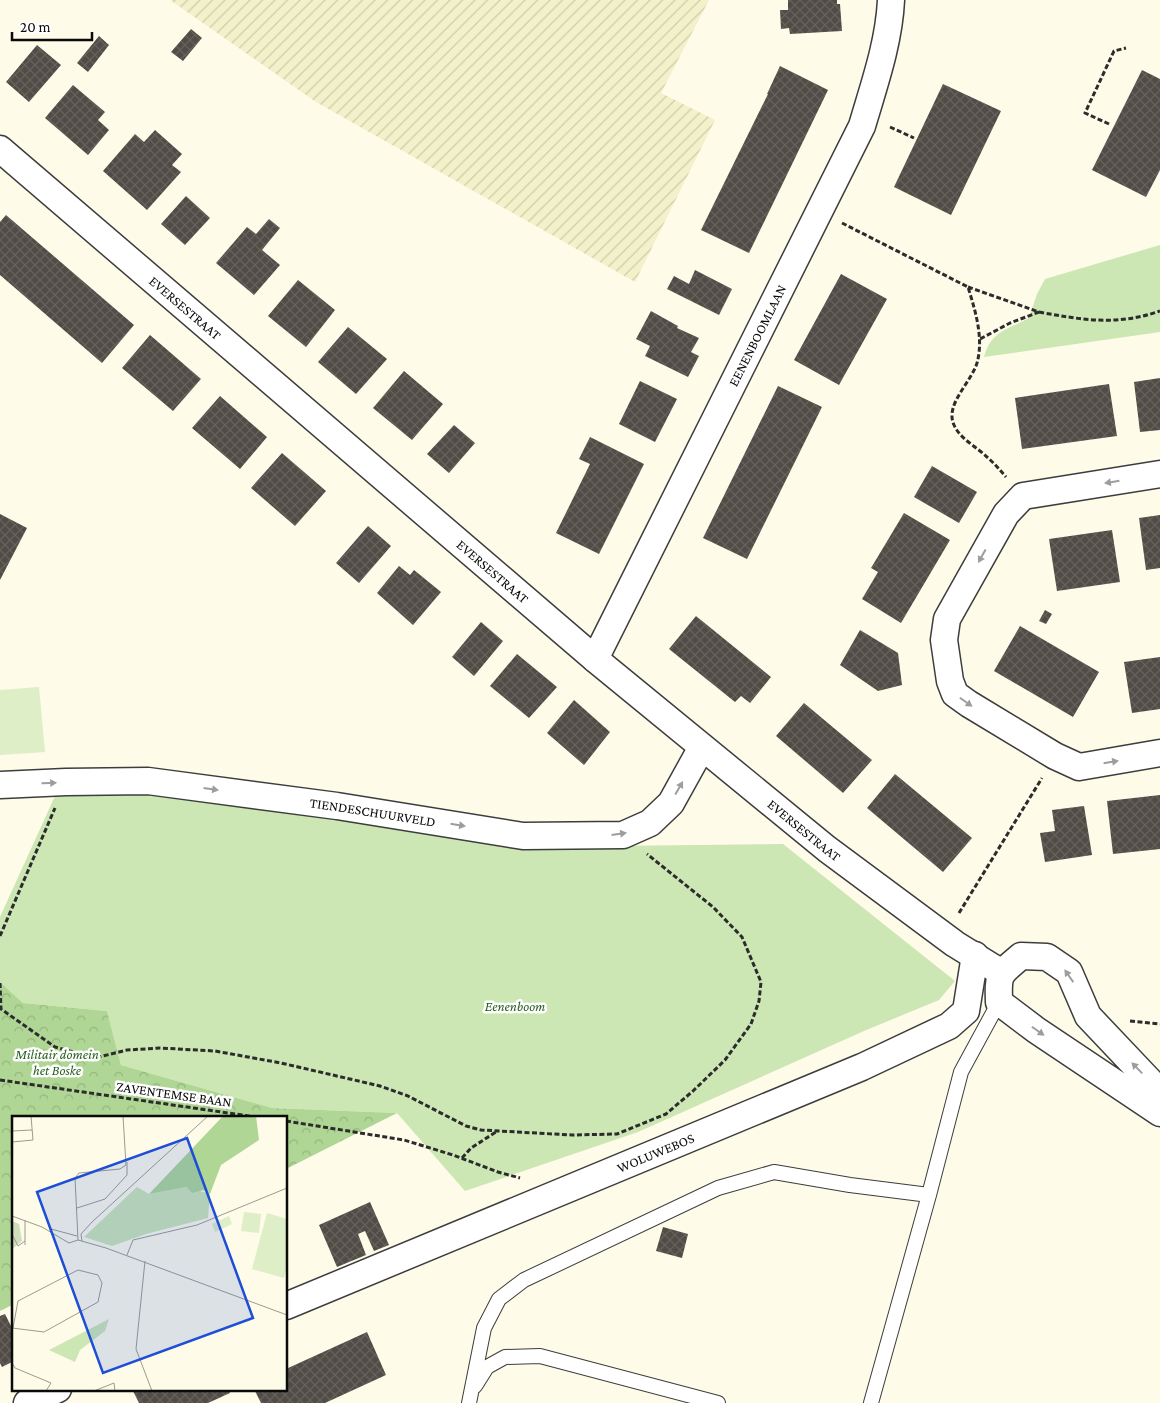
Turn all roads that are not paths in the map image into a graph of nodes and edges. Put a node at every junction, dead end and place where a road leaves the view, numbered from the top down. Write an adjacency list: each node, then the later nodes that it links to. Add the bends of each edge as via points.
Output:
1 (891, 0): 4 (street, EENENBOOMLAAN, via 884,47 862,126)
2 (0, 149): 4 (street, EVERSESTRAAT)
3 (1160, 474): 6 (street, one-way to 6, via 1023,496 1006,514 947,618 944,640 955,694 1055,756 1079,767)
4 (595, 659): 5 (street, EVERSESTRAAT)
5 (702, 747): 7 (street, TIENDESCHUURVELD, one-way to 5, via 148,781 337,806 523,836 623,835 650,823 671,803); 8 (street, EVERSESTRAAT, via 827,849 944,936)
6 (1160, 753)
7 (0, 785)
8 (975, 955): 9 (street, EVERSESTRAAT); 14 (street, WOLUWEBOS, via 966,1011 949,1026 862,1066)
9 (1002, 973): 10 (street, via 998,979); 11 (street, one-way to 9, via 1088,1016 1069,972 1047,958 1021,956)
10 (998, 1002): 12 (street, one-way to 12); 13 (lane, via 960,1072)
11 (1160, 1092)
12 (1160, 1113)
13 (929, 1195): 17 (lane, via 774,1172 718,1188 524,1280 499,1299 484,1328); 19 (lane)
14 (288, 1305)
15 (56, 1390): 16 (street)
16 (26, 1403)
17 (469, 1403): 18 (lane, via 487,1367 504,1357 540,1356)
18 (718, 1403)
19 (871, 1403)

